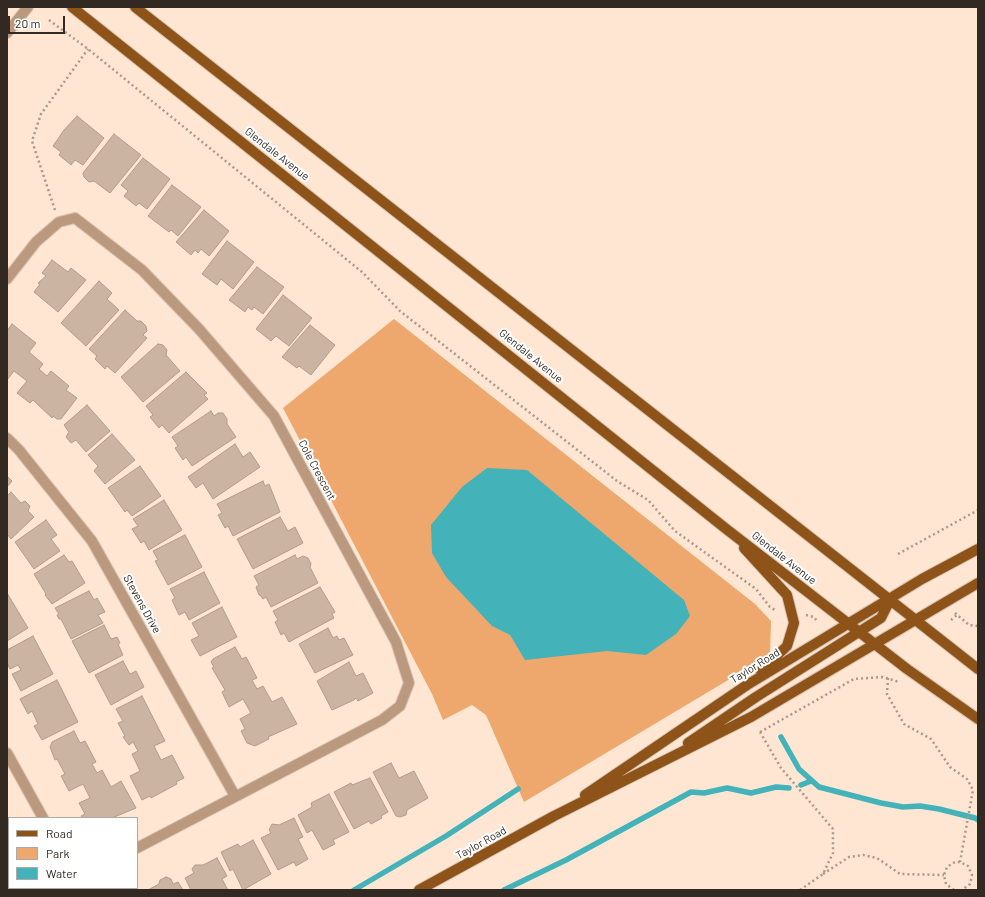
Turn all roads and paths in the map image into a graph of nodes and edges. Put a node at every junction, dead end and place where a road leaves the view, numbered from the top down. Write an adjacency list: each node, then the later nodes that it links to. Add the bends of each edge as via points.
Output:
1 (28, 7): 5 (street)
2 (72, 7): 11 (main road, Glendale Avenue)
3 (135, 7): 15 (main road)
4 (49, 20): 6 (path)
5 (7, 33)
6 (88, 49): 7 (path, via 41,114 32,141); 16 (path, via 362,272 400,311 617,481 648,500 675,531 756,589 770,607)
7 (58, 222): 8 (street, via 36,242); 32 (street, Cole Crescent, via 75,218 142,270 274,416 396,642 409,683 400,706 382,720)
8 (7, 279)
9 (7, 438): 32 (street, Stevens Drive, via 92,541)
10 (978, 510): 13 (path)
11 (725, 528): 21 (main road, Glendale Avenue); 28 (main road, via 787,595 794,623 787,646)
12 (978, 549): 15 (main road, Taylor Road, via 922,579)
13 (898, 554)
14 (978, 583): 20 (main road, Taylor Road)
15 (890, 600): 20 (main road); 21 (main road, Taylor Road); 23 (main road, via 881,618)
16 (777, 611)
17 (805, 615): 19 (path, via 814,616)
18 (952, 620): 22 (path, via 957,615 969,624)
19 (817, 621)
20 (916, 621): 24 (main road, Taylor Road); 25 (main road)
21 (849, 623): 23 (main road, Glendale Avenue); 28 (main road, Taylor Road)
22 (978, 626)
23 (860, 632): 24 (main road, Glendale Avenue); 31 (main road, via 756,697)
24 (876, 644): 29 (main road, Glendale Avenue); 31 (main road, Taylor Road, via 751,717)
25 (978, 668)
26 (888, 678): 27 (path); 36 (path, via 887,694 900,718 910,728 930,739 950,767 967,779 973,790); 37 (path, via 854,679 760,732 781,768 833,829 834,853)
27 (896, 681)
28 (747, 685): 33 (main road, Taylor Road)
29 (978, 719)
30 (7, 753): 34 (street)
31 (650, 769): 33 (main road, Taylor Road)
32 (235, 796): 35 (street)
33 (554, 816): 39 (main road, Taylor Road)
34 (42, 817)
35 (138, 847)
36 (960, 862): 38 (path, via 947,867); 42 (path, via 968,866 972,875 970,884)
37 (823, 874): 38 (path, via 850,857 863,855 877,858 900,874); 40 (path)
38 (944, 875): 41 (path, via 946,884)
39 (419, 890)
40 (800, 890)
41 (954, 890)
42 (962, 890)

